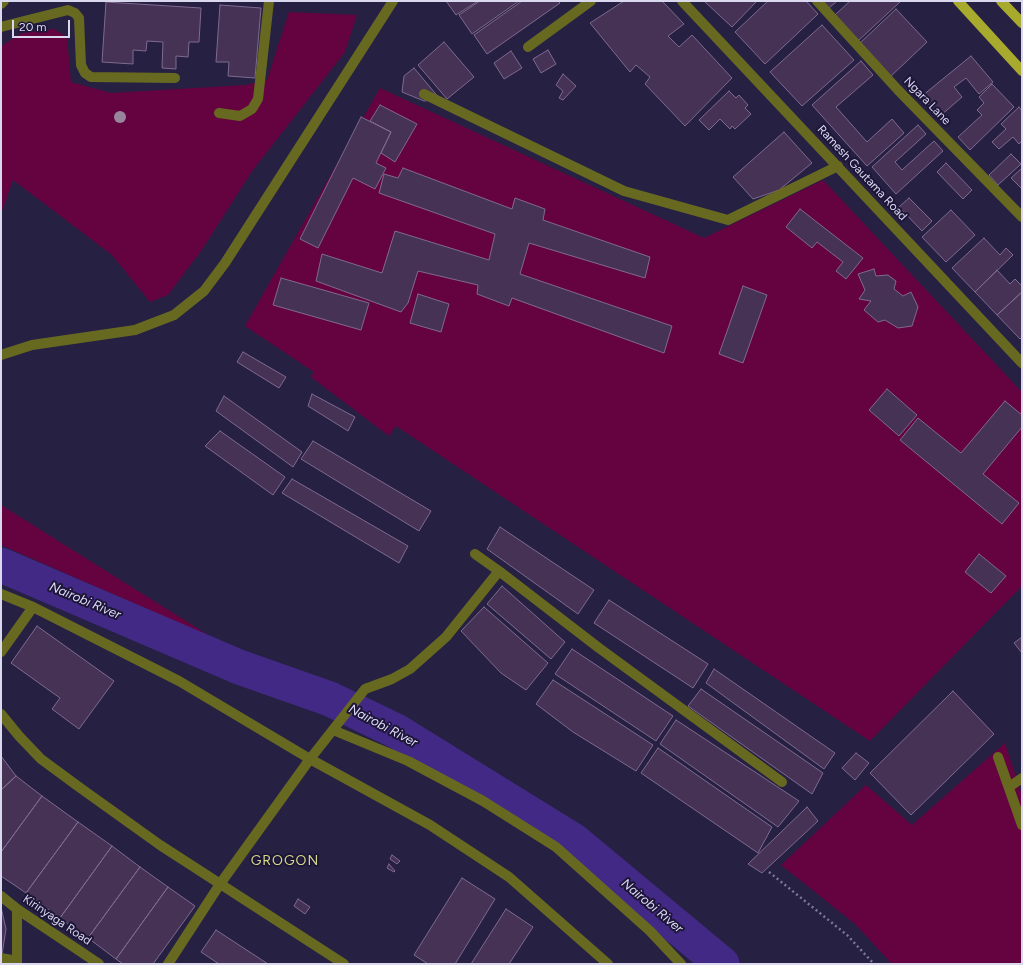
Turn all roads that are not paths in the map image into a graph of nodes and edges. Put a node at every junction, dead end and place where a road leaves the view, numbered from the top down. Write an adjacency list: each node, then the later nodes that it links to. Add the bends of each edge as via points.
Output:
1 (4, 1): 9 (street)
2 (269, 1): 16 (street, via 258,99 252,109 240,116)
3 (393, 1): 19 (street, via 225,263 204,291 174,315 135,330 32,345)
4 (591, 1): 12 (street)
5 (682, 1): 17 (street, Ramesh Gautama Road)
6 (817, 1): 18 (street, Ngara Lane, via 898,90)
7 (958, 1): 13 (main road)
8 (1000, 1): 10 (main road)
9 (1, 4)
10 (1022, 23)
11 (1, 27): 14 (street, via 68,10 79,18 81,65 85,73 91,77)
12 (528, 47)
13 (1022, 71)
14 (175, 78)
15 (424, 94): 17 (street, via 624,191 728,220)
16 (219, 113)
17 (838, 166): 20 (street, Ramesh Gautama Road)
18 (1022, 216)
19 (1, 354)
20 (1022, 363)
21 (475, 554): 22 (street)
22 (499, 571): 27 (street, via 446,637 410,669 365,689); 31 (street)
23 (1, 594): 24 (street)
24 (33, 608): 25 (street); 29 (street, via 179,681)
25 (1, 652)
26 (1, 714): 34 (street, via 41,759)
27 (334, 730): 29 (street); 43 (street, via 408,761 483,801 556,847 650,931)
28 (998, 757): 32 (street)
29 (310, 759): 34 (street); 42 (street, via 430,825 509,877)
30 (1022, 778): 32 (street)
31 (782, 782)
32 (1008, 787): 33 (street)
33 (1022, 825)
34 (220, 884): 40 (street); 41 (street)
35 (1, 896): 36 (street, Kirinyaga Road)
36 (17, 909): 38 (street); 39 (street, Kirinyaga Road)
37 (1, 958): 38 (street)
38 (17, 962)
39 (99, 964)
40 (168, 964)
41 (344, 964)
42 (608, 964)
43 (681, 964)

